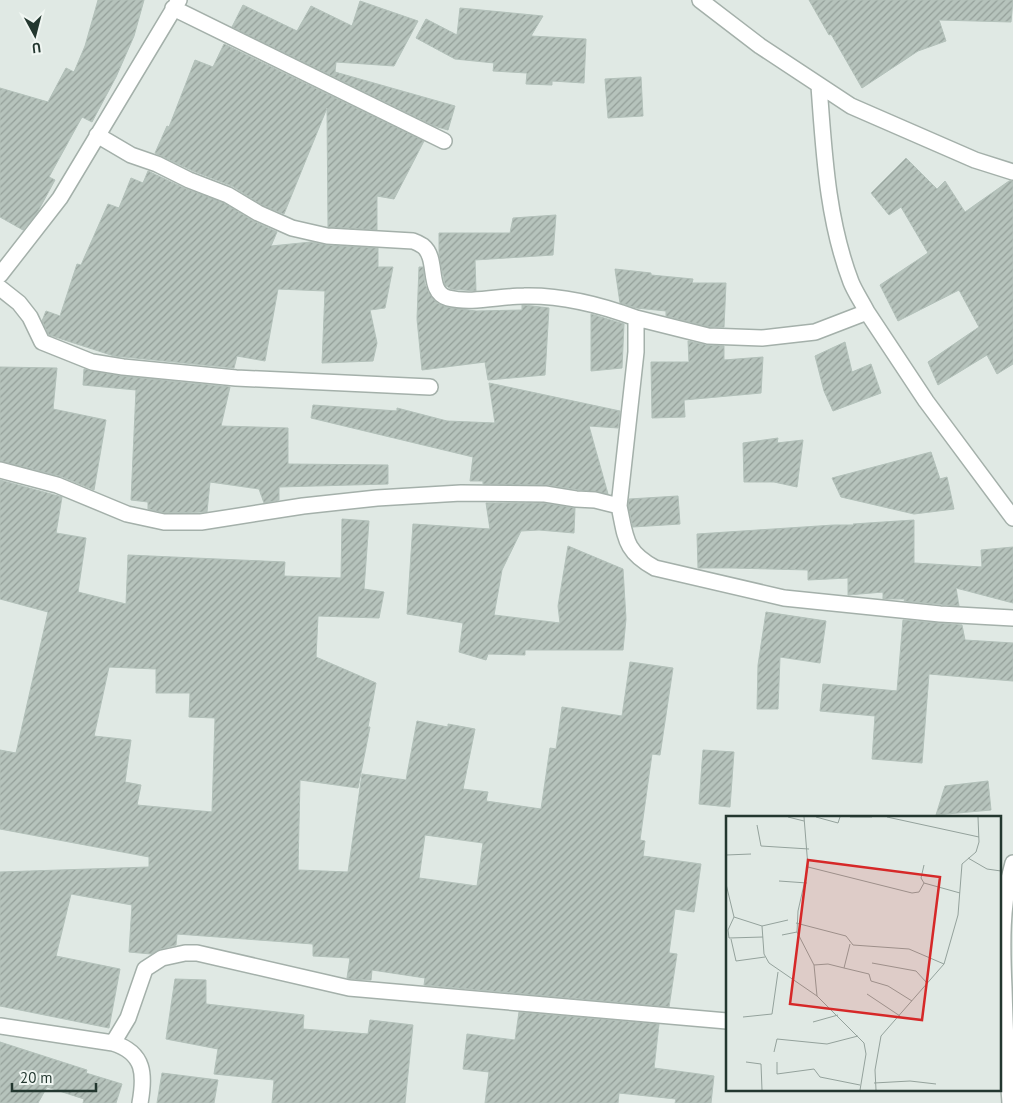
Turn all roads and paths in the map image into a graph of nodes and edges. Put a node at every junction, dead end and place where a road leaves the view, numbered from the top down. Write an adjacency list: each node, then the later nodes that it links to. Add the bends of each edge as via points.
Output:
1 (700, 0): 3 (street)
2 (176, 4): 4 (street); 5 (street)
3 (819, 86): 6 (street, via 851,106 975,160); 9 (street, via 827,186 836,232 852,282)
4 (97, 135): 7 (street, via 60,198); 10 (street, via 131,155 228,195 292,228 327,236 412,241 422,245 432,259 436,287 447,298 566,298)
5 (444, 142)
6 (1013, 172)
7 (0, 275)
8 (0, 288): 11 (street, via 20,303 42,342 92,362 236,378)
9 (867, 312): 10 (street, via 816,332 762,338 708,336); 14 (street, via 926,401)
10 (636, 318): 13 (street, via 636,352)
11 (430, 387)
12 (0, 470): 13 (street, via 57,484 127,514 164,522 201,522 303,506 461,493 545,494)
13 (619, 506): 15 (street, via 628,546 640,560 655,568 784,598)
14 (1013, 518)
15 (1013, 618)
16 (1013, 863): 17 (street, via 1009,877)
17 (1008, 928): 21 (street)
18 (726, 1021): 20 (street, via 349,988 197,953 185,953 162,958 145,969 128,1018)
19 (0, 1026): 20 (street)
20 (113, 1043): 22 (street, via 123,1046 136,1057 142,1071)
21 (1002, 1050): 23 (street)
22 (140, 1103)
23 (1010, 1103)

